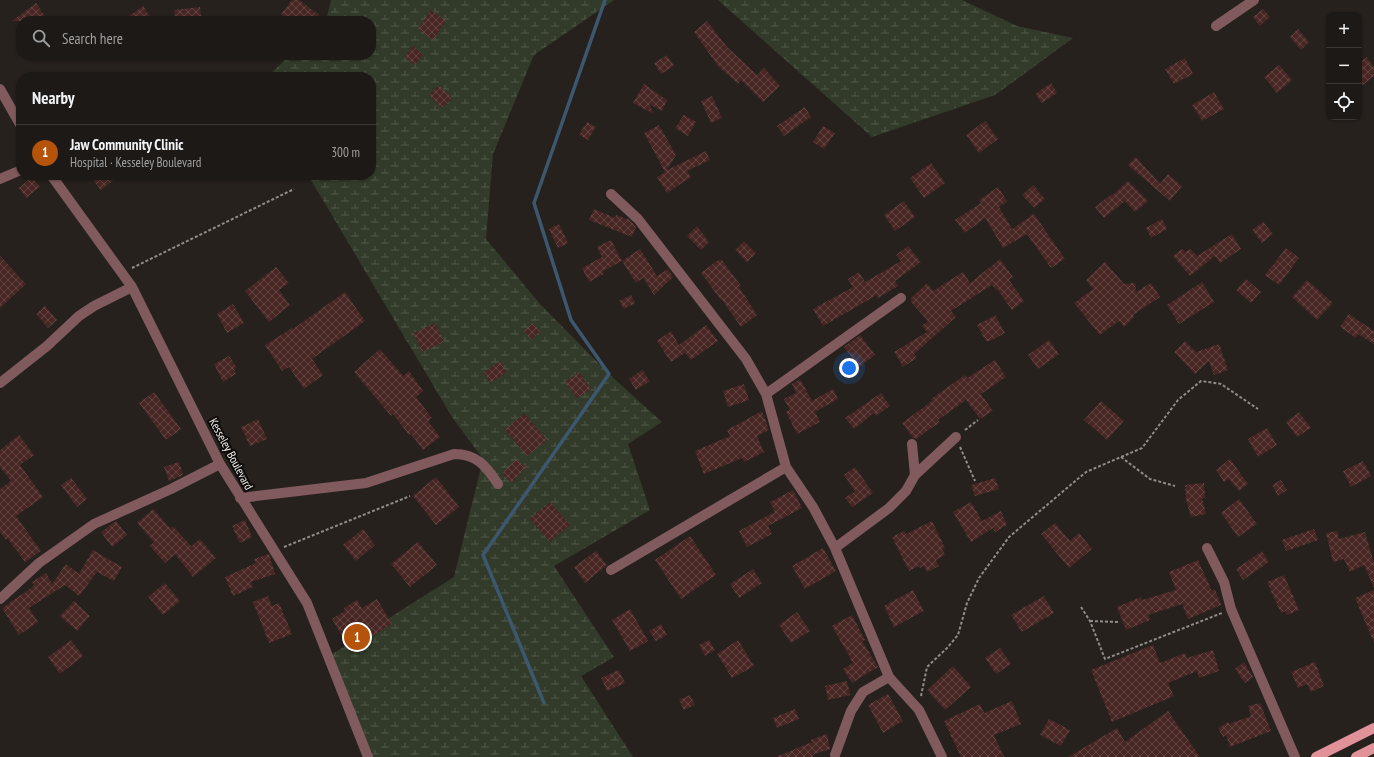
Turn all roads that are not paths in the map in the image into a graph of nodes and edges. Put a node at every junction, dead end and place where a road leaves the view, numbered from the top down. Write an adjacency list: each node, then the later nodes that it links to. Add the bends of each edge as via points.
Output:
1 (1254, 0): 2 (street)
2 (1216, 26)
3 (0, 89): 4 (street)
4 (16, 117)
5 (16, 172): 6 (street)
6 (0, 179)
7 (55, 180): 9 (street, Kesseley Boulevard)
8 (611, 194): 12 (street, via 643,225 746,359)
9 (132, 287): 11 (street, via 79,316 47,346); 15 (street, Kesseley Boulevard)
10 (901, 298): 12 (street)
11 (0, 383)
12 (766, 394): 16 (street)
13 (956, 437): 17 (street)
14 (912, 444): 17 (street)
15 (220, 464): 19 (street, Kesseley Boulevard); 23 (street, via 94,524 39,563)
16 (786, 467): 20 (street, via 813,507); 22 (street)
17 (915, 475): 20 (street, via 906,491 889,508)
18 (498, 484): 19 (street, via 486,467 474,458 454,454 366,483)
19 (240, 498): 28 (street, Kesseley Boulevard, via 307,603)
20 (835, 548): 24 (street)
21 (1207, 548): 30 (street, via 1224,582 1230,609)
22 (611, 570)
23 (0, 599)
24 (889, 677): 27 (street, via 863,692 851,711); 29 (street, via 919,710)
25 (1374, 728): 31 (main road)
26 (1374, 748): 32 (main road)
27 (835, 755)
28 (368, 757)
29 (942, 757)
30 (1295, 757)
31 (1316, 757)
32 (1356, 757)

